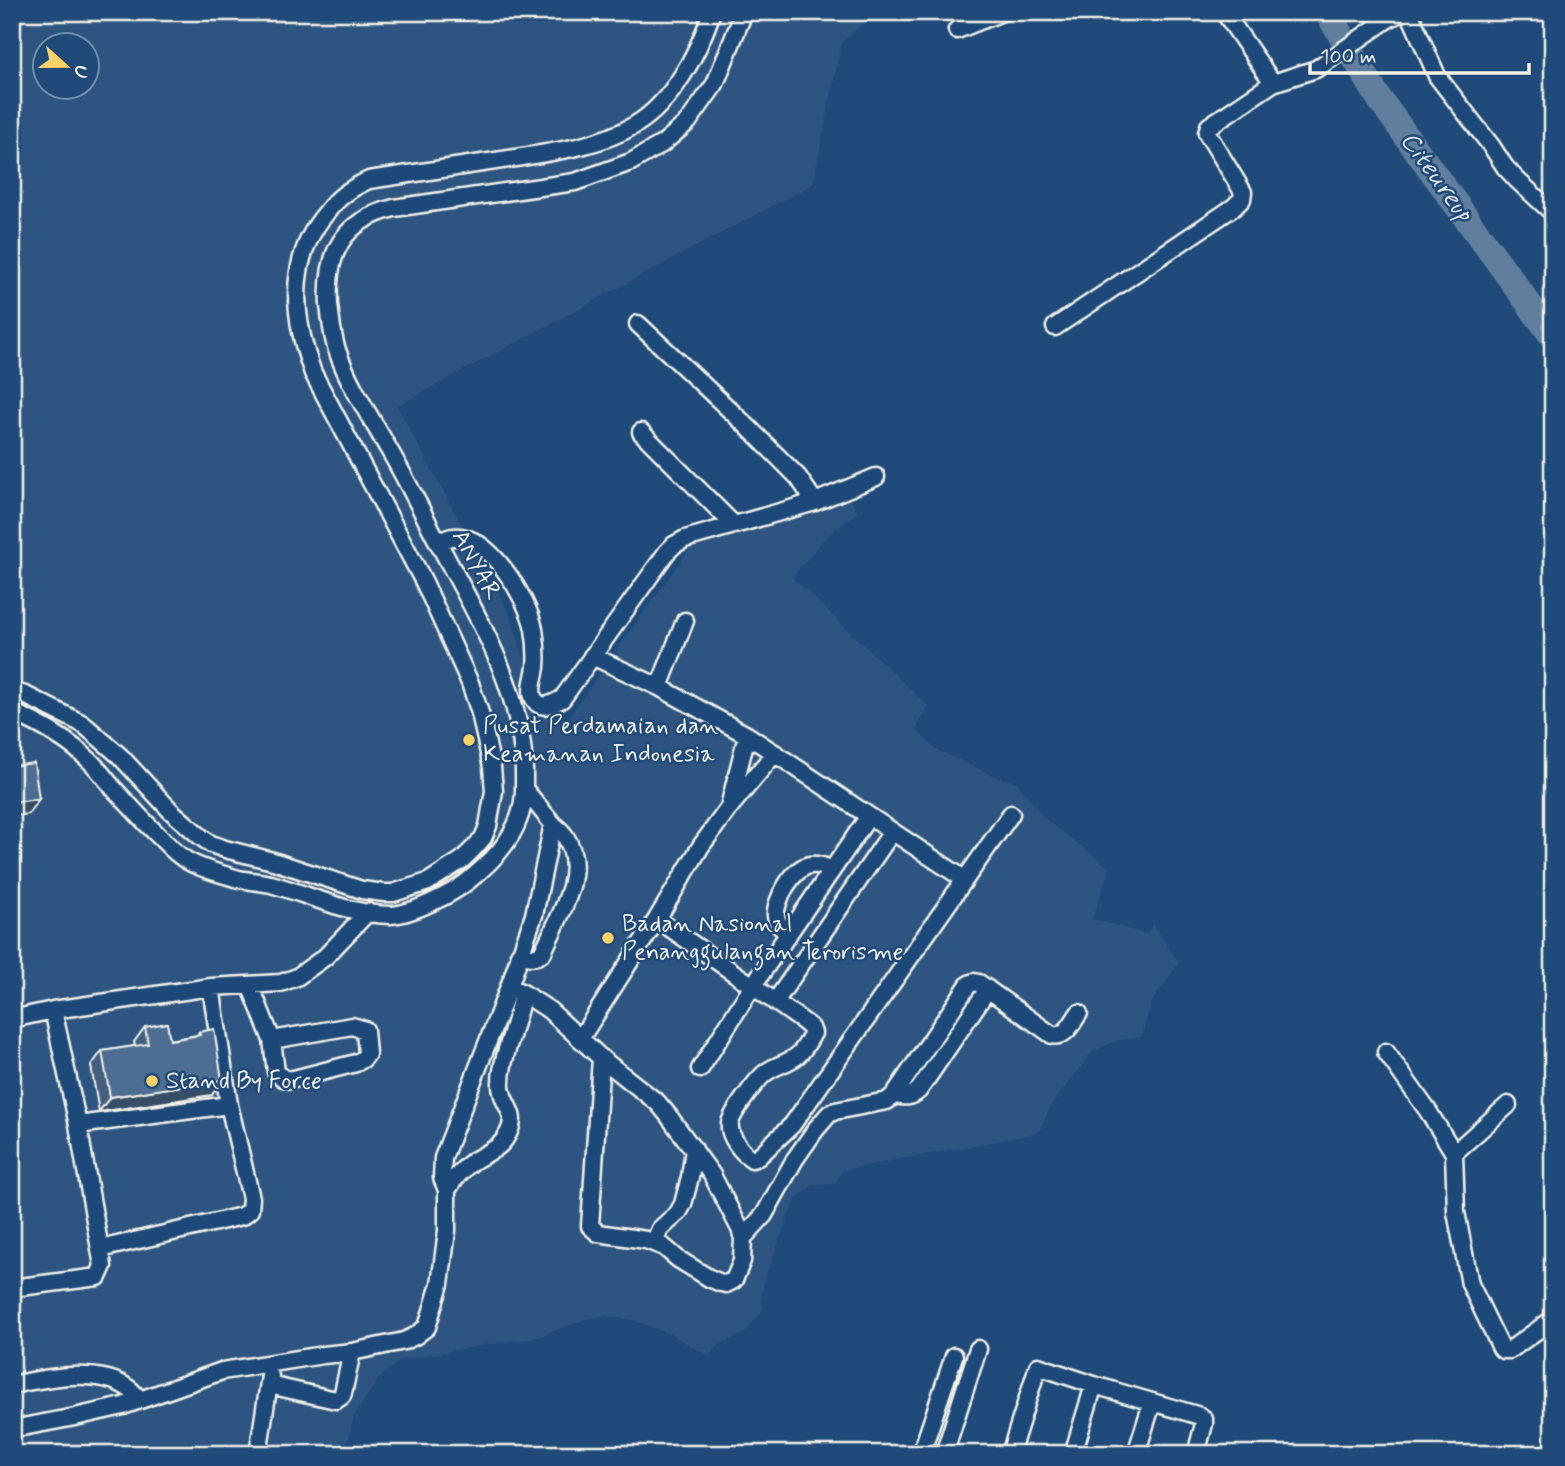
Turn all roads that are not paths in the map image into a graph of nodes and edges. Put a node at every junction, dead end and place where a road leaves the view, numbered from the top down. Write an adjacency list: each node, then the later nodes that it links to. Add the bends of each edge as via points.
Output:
1 (712, 12): 18 (street, via 681,78 636,125 563,150 369,180 347,191 318,221 308,239 299,264 297,297 305,350)
2 (744, 12): 16 (street, ANYAR, via 715,84 688,122 631,162 575,182 394,208 362,220 342,239 334,254 329,285 336,348)
3 (1002, 12): 7 (street)
4 (1224, 12): 8 (street)
5 (1409, 12): 9 (street, via 1437,76 1505,167)
6 (1395, 16): 8 (street, via 1315,69)
7 (957, 30)
8 (1273, 83): 11 (street, via 1207,130 1243,192 1242,199)
9 (1553, 214)
10 (638, 324): 14 (street, via 748,427)
11 (1055, 327)
12 (641, 432): 15 (street)
13 (876, 477): 14 (street)
14 (815, 502): 15 (street)
15 (734, 526): 20 (street, via 674,545)
16 (438, 543): 17 (street, ANYAR); 20 (street, via 454,537 471,541 498,561 512,579 534,628 534,700 549,706 562,699)
17 (452, 568): 18 (street); 26 (street, ANYAR, via 500,664 521,737)
18 (424, 582): 36 (street, via 470,683 494,791 488,825 475,847 428,882)
19 (685, 621): 21 (street)
20 (592, 656): 21 (street)
21 (659, 687): 24 (street)
22 (12, 691): 28 (street, via 83,724)
23 (12, 712): 32 (street, ANYAR, via 49,730 90,760)
24 (747, 735): 25 (street); 27 (street)
25 (775, 753): 27 (street); 30 (street)
26 (525, 790): 31 (street); 38 (street, ANYAR, via 514,829 493,860 446,896)
27 (729, 809): 39 (street)
28 (171, 811): 32 (street); 36 (street, via 211,844 362,890)
29 (1012, 814): 35 (street)
30 (869, 816): 33 (street); 34 (street)
31 (553, 824): 41 (street, via 534,915); 41 (street, via 565,835 575,863 573,885 543,952 533,957)
32 (154, 832): 37 (street, ANYAR, via 192,864)
33 (892, 832): 35 (street); 47 (street)
34 (832, 870): 40 (street); 40 (street, via 809,864 793,877 776,905 776,918)
35 (964, 880): 47 (street, via 792,1125 752,1159 730,1131 733,1117 757,1081 796,1057 813,1033)
36 (394, 893): 38 (street)
37 (368, 912): 38 (street, ANYAR); 42 (street, via 297,977)
38 (395, 915)
39 (657, 919): 44 (street); 51 (street)
40 (788, 935): 44 (street)
41 (519, 954): 46 (street)
42 (250, 985): 43 (street); 52 (street)
43 (211, 987): 48 (street); 59 (street)
44 (752, 987): 47 (street); 57 (street)
45 (988, 989): 49 (street, via 1052,1035 1064,1034); 53 (street, via 969,984); 55 (street)
46 (516, 990): 51 (street, via 549,1010); 64 (street, via 443,1158); 64 (street, via 501,1090 511,1108 508,1135 458,1173)
47 (775, 1002)
48 (53, 1010): 50 (street); 61 (street)
49 (1079, 1013)
50 (12, 1019)
51 (580, 1039): 56 (street)
52 (272, 1040): 52 (street, via 352,1026 365,1030 367,1054 356,1063 290,1080 276,1072)
53 (927, 1046): 55 (street); 58 (street)
54 (1386, 1052): 63 (street)
55 (943, 1056): 58 (street, via 915,1094)
56 (601, 1058): 62 (street, via 658,1103); 66 (street, via 590,1226 598,1233)
57 (700, 1069)
58 (894, 1095): 65 (street, via 887,1101 835,1111 823,1119 764,1216)
59 (229, 1105): 61 (street); 67 (street, via 250,1210 242,1216)
60 (1508, 1105): 63 (street)
61 (78, 1125): 67 (street)
62 (694, 1149): 65 (street); 66 (street, via 683,1203)
63 (1454, 1153): 69 (street, via 1456,1212 1470,1284 1501,1348 1510,1350)
64 (447, 1190): 71 (street, via 440,1284 427,1327 404,1342)
65 (743, 1238): 66 (street, via 742,1261 734,1280 726,1284)
66 (654, 1243)
67 (100, 1249): 68 (street, via 103,1266 98,1277)
68 (12, 1288)
69 (1553, 1319)
70 (978, 1349): 82 (street)
71 (352, 1353): 73 (street); 75 (street, via 340,1398)
72 (954, 1356): 81 (street)
73 (273, 1363): 75 (street); 77 (street, via 222,1371)
74 (12, 1385): 77 (street, via 60,1376 90,1377 113,1380)
75 (269, 1385): 80 (street)
76 (1094, 1385): 78 (street); 83 (street, via 1038,1366); 84 (street)
77 (140, 1400): 79 (street)
78 (1152, 1403): 85 (street); 86 (street, via 1204,1419)
79 (12, 1429)
80 (258, 1454)
81 (920, 1454)
82 (944, 1454)
83 (1010, 1454)
84 (1073, 1454)
85 (1136, 1454)
86 (1196, 1454)

